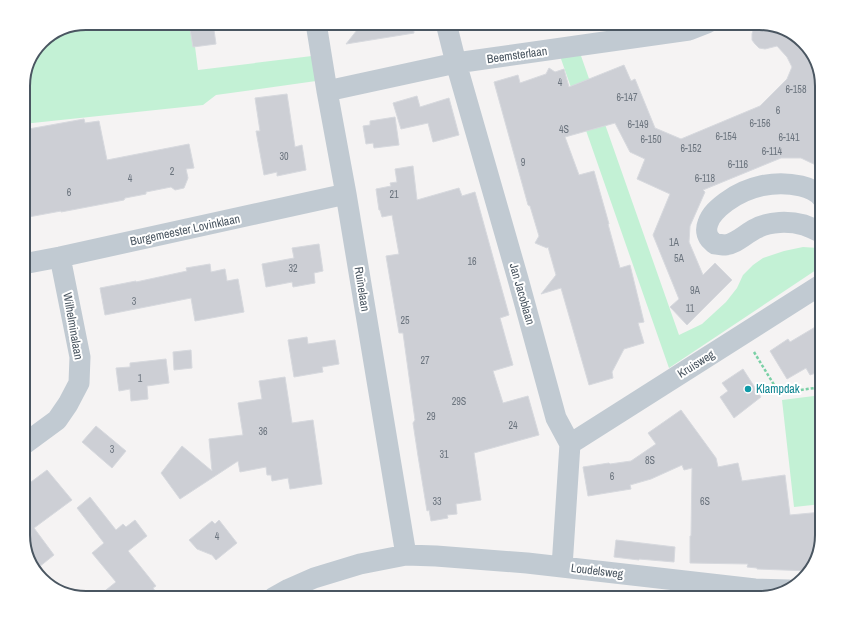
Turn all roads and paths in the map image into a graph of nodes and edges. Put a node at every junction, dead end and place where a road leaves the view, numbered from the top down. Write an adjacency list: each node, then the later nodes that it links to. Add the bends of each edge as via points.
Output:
1 (317, 30): 5 (street, Ruïnelaan)
2 (448, 30): 4 (street, Jan Jacoblaan)
3 (689, 30): 4 (street, Beemsterlaan)
4 (456, 63): 5 (street, Beemsterlaan); 15 (street, Jan Jacoblaan, via 556,418)
5 (327, 91): 7 (street, Ruïnelaan)
6 (815, 191): 8 (street, via 793,184 778,183 748,190 721,206 711,216 706,228 708,237 715,244 726,245 764,224 789,223)
7 (346, 194): 9 (street, Burgemeester Lovinklaan); 16 (street, Ruïnelaan)
8 (815, 230)
9 (60, 257): 10 (street, Burgemeester Lovinklaan); 14 (street, Wilhelminalaan, via 80,357 79,383 57,420)
10 (30, 263)
11 (815, 289): 12 (street, Kruisweg)
12 (743, 335): 13 (path, via 779,392); 15 (street, Kruisweg)
13 (815, 388)
14 (30, 440)
15 (570, 444): 17 (street)
16 (406, 555): 17 (street, Loudelsweg); 18 (street, Loudelsweg, via 360,564 314,578)
17 (562, 567): 19 (street, Loudelsweg)
18 (285, 591)
19 (733, 591)

